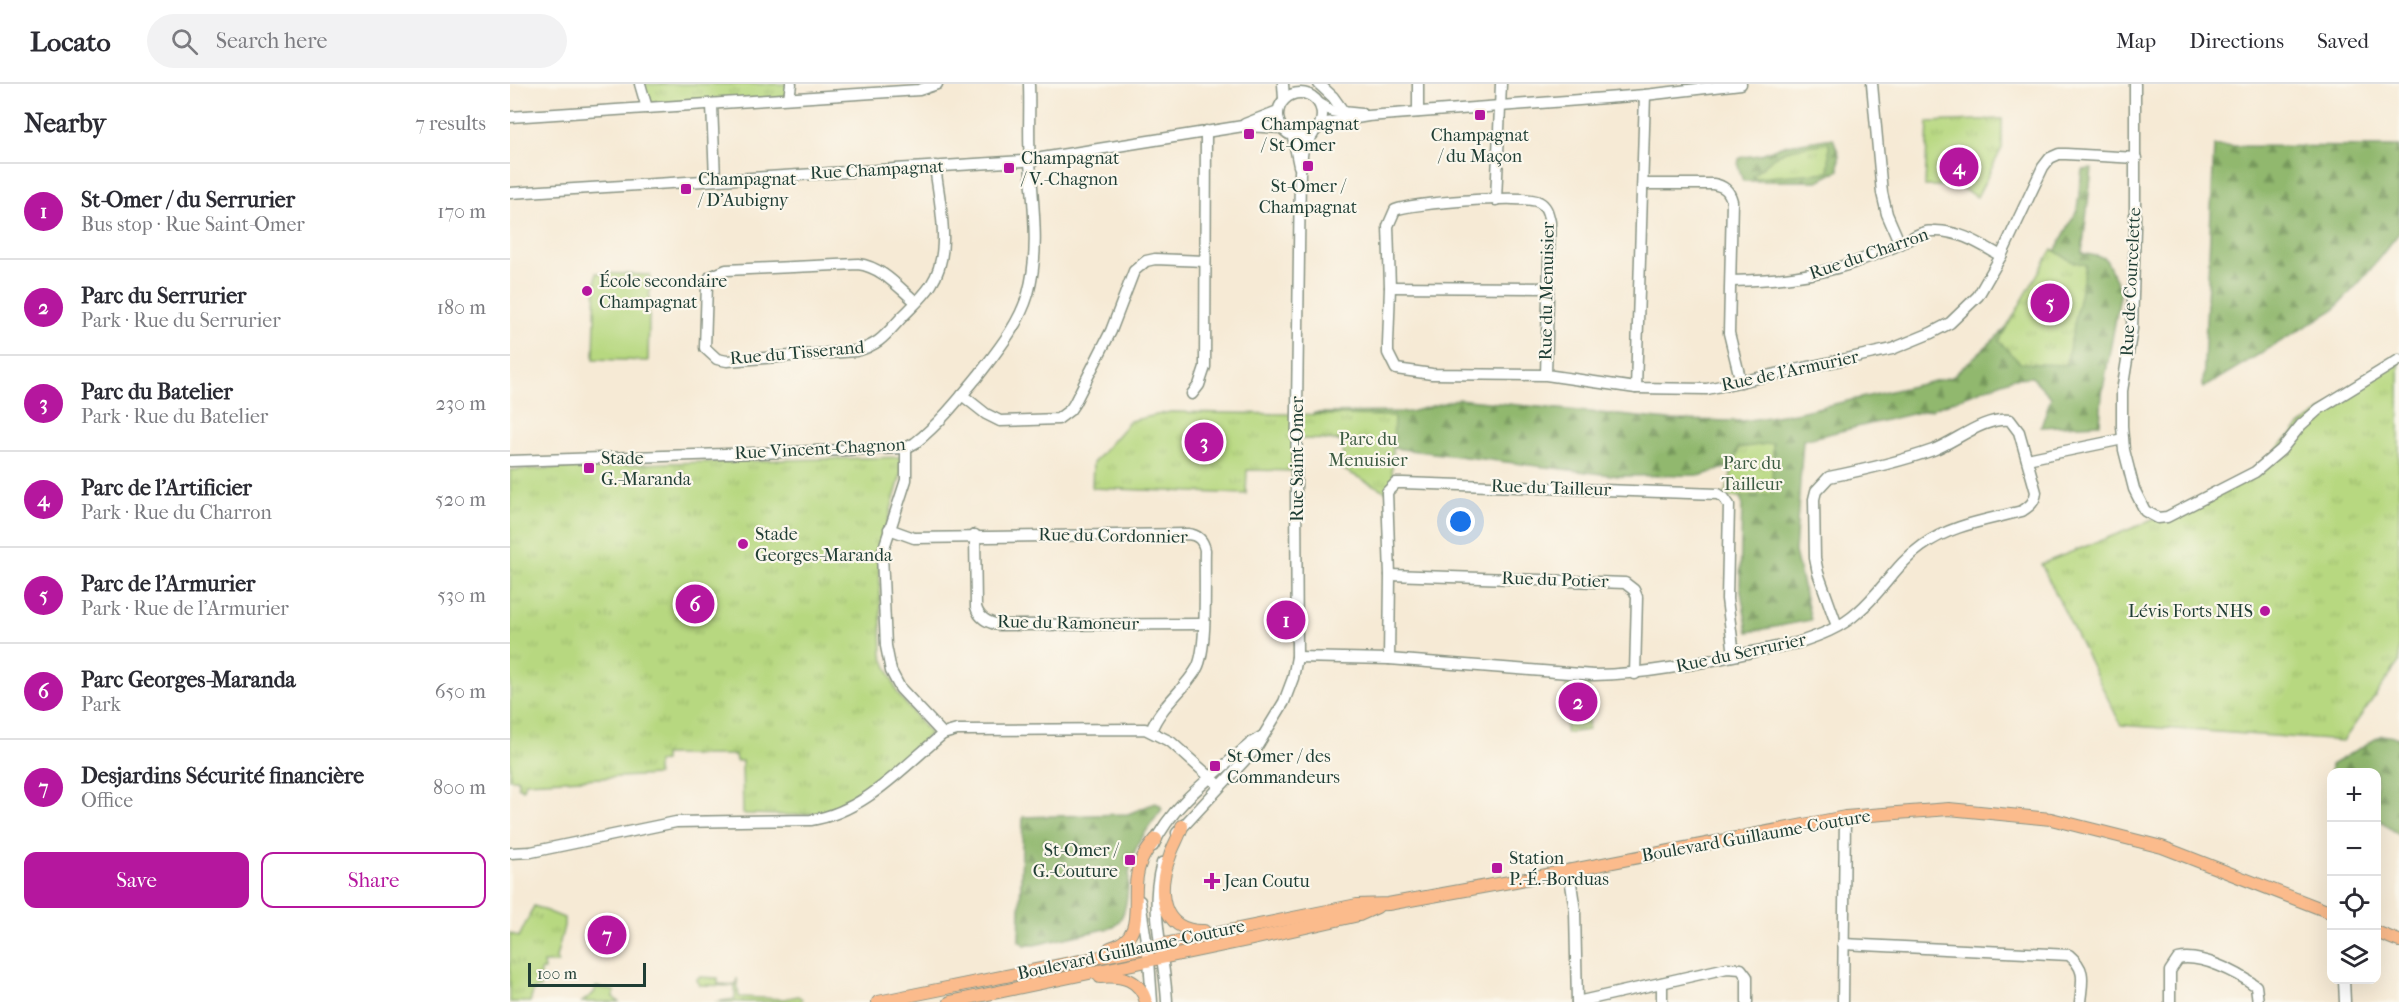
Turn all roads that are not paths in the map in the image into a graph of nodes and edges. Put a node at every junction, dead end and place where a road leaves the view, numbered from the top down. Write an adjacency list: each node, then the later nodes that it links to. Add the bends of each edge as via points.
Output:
1 (640, 84): 20 (street)
2 (791, 84): 15 (street)
3 (937, 84): 15 (street, via 919,90)
4 (1029, 84): 33 (street, Rue Vincent-Chagnon)
5 (1283, 84): 16 (street)
6 (1297, 84): 13 (street)
7 (1319, 84): 22 (street)
8 (1418, 84): 23 (street)
9 (1501, 84): 19 (street)
10 (1741, 84): 14 (street)
11 (1872, 84): 40 (street, via 1882,193)
12 (2135, 84): 32 (street, Rue de Courcelette)
13 (1305, 93): 16 (street); 17 (street)
14 (1645, 95): 19 (street); 37 (street)
15 (789, 98): 18 (street)
16 (1284, 99): 21 (street)
17 (1320, 104): 22 (street, via 1332,111); 26 (street)
18 (712, 105): 20 (street); 36 (street)
19 (1500, 105): 23 (street); 39 (street)
20 (647, 108): 25 (street)
21 (1278, 111): 27 (street, Rue Champagnat); 28 (street)
22 (1343, 111): 24 (street)
23 (1418, 112): 24 (street)
24 (1368, 116): 26 (street)
25 (510, 117)
26 (1321, 124): 30 (street)
27 (1242, 126): 28 (street, Rue Champagnat); 29 (street, Rue Champagnat)
28 (1282, 128): 31 (street)
29 (1206, 131): 33 (street, Rue Champagnat); 42 (street)
30 (1313, 134): 31 (street); 35 (street, Rue Saint-Omer, via 1303,148)
31 (1293, 137): 35 (street, Rue Saint-Omer)
32 (2136, 158): 41 (street, Rue de l'Armurier, via 2059,154 2050,158); 53 (street, Rue de Courcelette, via 2132,329 2122,391)
33 (1029, 160): 34 (street, Rue Champagnat); 52 (street, Rue Vincent-Chagnon, via 1035,243 1028,296 1005,341)
34 (935, 166): 36 (street, Rue Champagnat); 46 (street, Rue du Tisserand, via 943,239 941,254 932,285)
35 (1300, 172): 63 (street, Rue Saint-Omer)
36 (715, 178): 38 (street, Rue Champagnat)
37 (1643, 184): 43 (street, via 1713,184 1726,189 1732,201); 50 (street)
38 (510, 193)
39 (1496, 200): 44 (street, Rue du Menuisier, via 1395,210 1388,226); 45 (street, Rue du Menuisier, via 1535,201 1545,207 1551,222)
40 (1900, 244): 41 (street, Rue du Charron, via 1918,234 1945,231 1975,241); 43 (street, Rue du Charron, via 1821,272 1780,280)
41 (2001, 256): 49 (street, Rue de l'Armurier, via 1978,296 1950,322 1931,333 1892,348)
42 (1205, 261): 51 (street, via 1205,367 1200,385); 52 (street, via 1155,259 1134,271 1106,342 1074,404 1058,419 1000,421)
43 (1731, 281): 49 (street, via 1729,333)
44 (1390, 287): 45 (street); 48 (street, Rue du Menuisier, via 1388,353 1396,369 1432,374)
45 (1549, 288): 48 (street, Rue du Menuisier)
46 (916, 303): 46 (street, Rue du Tisserand, via 869,265 726,270 710,277 707,284 705,348 727,361 856,351 876,345)
47 (2399, 360): 53 (street, Rue de Courcelette, via 2319,409 2254,472 2167,517 2151,516 2145,511 2134,489)
48 (1546, 375): 50 (street, Rue du Menuisier)
49 (1741, 382): 50 (street, Rue de l'Armurier, via 1707,389)
50 (1636, 388)
51 (1192, 394)
52 (962, 395): 54 (street, Rue Vincent-Chagnon, via 930,430)
53 (2123, 439): 55 (street)
54 (906, 448): 56 (street, Rue Vincent-Chagnon); 57 (street, via 906,480)
55 (2026, 459): 61 (street, Rue du Serrurier, via 2036,492 2031,506 1941,534 1924,544 1899,564 1857,614); 61 (street, via 2019,432 2010,420 2001,419 1935,449 1829,477 1814,499 1815,558)
56 (510, 461)
57 (889, 529): 58 (street, Rue du Cordonnier, via 914,538); 67 (street, via 882,554 886,646 891,671 900,688)
58 (975, 535): 60 (street, Rue du Ramoneur, via 976,607 989,622); 60 (street, Rue du Cordonnier, via 1193,534 1205,550)
59 (1390, 575): 62 (street, Rue du Tailleur, via 1388,492 1395,483 1718,494 1729,505 1727,599); 64 (street, Rue du Tailleur); 65 (street, Rue du Potier, via 1625,583 1637,597)
60 (1203, 624): 66 (street, Rue du Cordonnier, via 1198,667 1156,719)
61 (1837, 626): 62 (street, Rue du Serrurier, via 1797,643)
62 (1734, 655): 65 (street, Rue du Serrurier)
63 (1298, 657): 64 (street, Rue du Serrurier); 68 (street, Rue Saint-Omer, via 1284,702)
64 (1389, 659): 65 (street, Rue du Serrurier, via 1594,675)
65 (1635, 674)
66 (1151, 731): 67 (street, via 957,730); 69 (street, via 1171,742)
67 (943, 734): 74 (street, via 867,796 831,817 676,822)
68 (1261, 737): 69 (street, Rue Saint-Omer); 70 (street, Rue Saint-Omer, via 1256,748)
69 (1211, 778): 70 (street); 73 (street, Rue Saint-Omer, via 1167,820)
70 (1220, 786): 72 (street, Rue Saint-Omer)
71 (1845, 817): 75 (main road, Boulevard Guillaume-Couture); 77 (main road, Boulevard Guillaume-Couture, via 1949,809 2051,819 2162,847); 82 (street)
72 (1182, 826): 78 (main road, via 1163,880 1167,912 1187,929); 81 (street, Rue Saint-Omer, via 1166,851 1157,883 1155,908)
73 (1156, 839): 83 (street, Rue Saint-Omer, via 1141,885); 86 (main road, via 1144,853 1137,874 1132,934 1118,946)
74 (510, 853)
75 (1569, 870): 76 (main road, Boulevard Guillaume-Couture); 95 (street, via 1575,911)
76 (1384, 904): 78 (main road, Boulevard Guillaume-Couture, via 1357,904); 84 (main road, Boulevard Guillaume-Couture, via 1359,915)
77 (2327, 912)
78 (1233, 929): 81 (main road, Boulevard Guillaume-Couture)
79 (2381, 934): 80 (main road)
80 (2399, 941)
81 (1160, 944): 83 (main road, Boulevard Guillaume-Couture); 84 (street, Rue Saint-Omer)
82 (1843, 944): 98 (street); 99 (street, via 2069,955 2082,971)
83 (1147, 946): 85 (street, Rue Saint-Omer); 86 (main road, Boulevard Guillaume-Couture)
84 (1163, 957): 85 (main road, Boulevard Guillaume-Couture); 94 (street, Rue Saint-Omer)
85 (1149, 960): 87 (main road, Boulevard Guillaume-Couture); 93 (street, Rue Saint-Omer)
86 (1066, 962): 90 (main road, Boulevard Guillaume-Couture)
87 (1070, 977): 91 (main road, Boulevard Guillaume-Couture); 92 (main road, via 1123,976 1139,986)
88 (1662, 983): 95 (street); 96 (street); 97 (street, via 1727,968 1741,969 1747,976)
89 (2344, 984): 102 (street)
90 (878, 1002)
91 (950, 1002)
92 (1146, 1002)
93 (1152, 1002)
94 (1167, 1002)
95 (1577, 1002)
96 (1662, 1002)
97 (1747, 1002)
98 (1844, 1002)
99 (2080, 1002)
100 (2170, 1002): 101 (street, via 2170,971 2178,959 2190,956 2246,979 2256,986)
101 (2258, 1002)
102 (2345, 1002)

